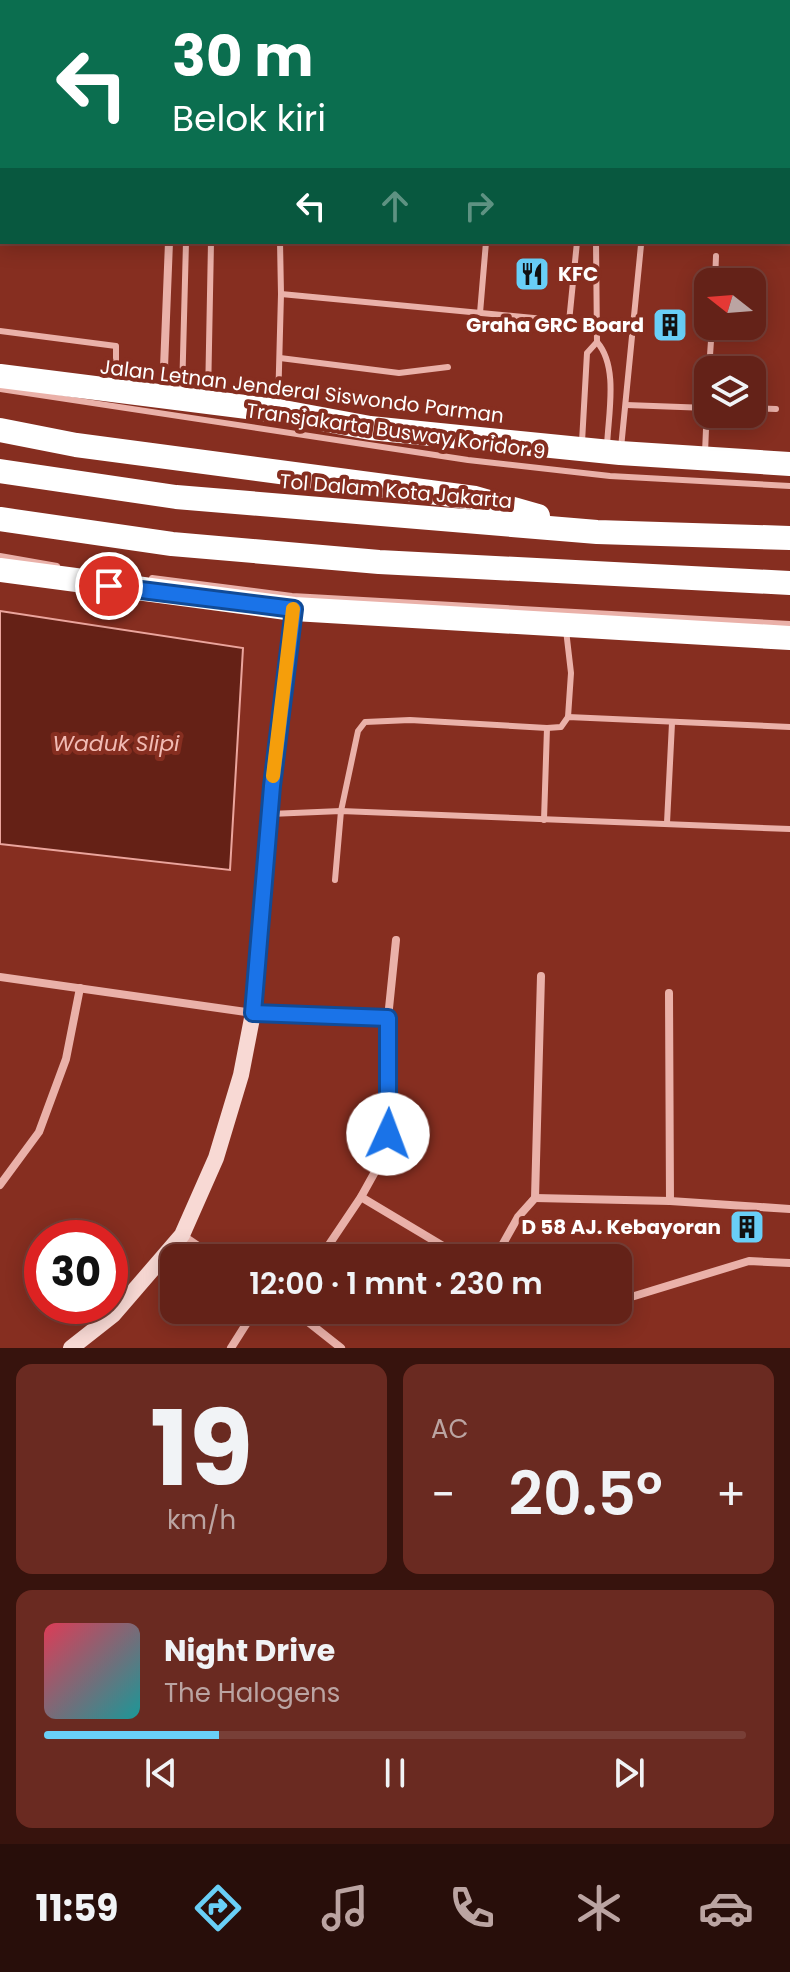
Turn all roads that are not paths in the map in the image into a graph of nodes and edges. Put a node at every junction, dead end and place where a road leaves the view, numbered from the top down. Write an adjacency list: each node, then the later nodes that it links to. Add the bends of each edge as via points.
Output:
1 (169, 244): 22 (street)
2 (186, 244): 22 (lane)
3 (211, 244): 23 (lane)
4 (280, 244): 11 (lane)
5 (486, 244): 12 (lane)
6 (577, 244): 13 (lane)
7 (596, 244): 14 (lane)
8 (641, 245): 24 (lane)
9 (716, 256): 10 (lane)
10 (716, 268)
11 (281, 294): 12 (lane); 17 (lane)
12 (480, 313): 13 (lane)
13 (569, 322): 14 (lane)
14 (596, 324): 16 (lane)
15 (0, 331): 21 (lane, via 116,346)
16 (597, 342): 31 (lane, via 587,353); 32 (lane, via 606,352)
17 (280, 358): 18 (lane, via 399,373); 28 (lane)
18 (448, 367)
19 (0, 376): 21 (highway, Jalan Letnan Jenderal Siswondo Parman)
20 (0, 389): 36 (lane, Transjakarta Busway Koridor 9, via 468,460 610,476)
21 (116, 390): 22 (highway, Jalan Letnan Jenderal Siswondo Parman)
22 (173, 397): 23 (highway, Jalan Letnan Jenderal Siswondo Parman)
23 (208, 402): 28 (highway, Jalan Letnan Jenderal Siswondo Parman)
24 (626, 405): 25 (lane); 32 (lane)
25 (694, 408)
26 (766, 409): 27 (lane)
27 (776, 409)
28 (278, 411): 31 (highway, Jalan Letnan Jenderal Siswondo Parman, via 370,428)
29 (707, 428): 33 (lane)
30 (0, 430): 38 (highway, via 76,445 475,498)
31 (581, 449): 32 (highway, Jalan Letnan Jenderal Siswondo Parman)
32 (613, 452): 33 (highway, Jalan Letnan Jenderal Siswondo Parman)
33 (706, 460): 34 (highway, Jalan Letnan Jenderal Siswondo Parman)
34 (790, 464)
35 (0, 471): 38 (highway, Tol Dalam Kota Jakarta, via 176,497)
36 (790, 486)
37 (0, 519): 44 (highway, via 172,544 379,562)
38 (597, 532): 39 (highway, Tol Dalam Kota Jakarta)
39 (790, 538)
40 (0, 556): 41 (lane)
41 (68, 567)
42 (0, 570): 45 (highway)
43 (143, 577): 46 (lane, via 292,596)
44 (790, 583)
45 (294, 609): 47 (highway); 54 (street)
46 (790, 624)
47 (566, 626): 48 (highway); 49 (lane)
48 (790, 638)
49 (568, 717): 50 (lane); 52 (lane, via 561,727)
50 (672, 723): 51 (lane); 56 (lane)
51 (790, 727)
52 (547, 728): 53 (lane, via 365,722 358,731); 55 (lane)
53 (341, 811): 54 (lane); 55 (lane); 58 (lane)
54 (269, 814): 64 (street)
55 (544, 820): 56 (lane)
56 (667, 823): 57 (lane)
57 (790, 829)
58 (335, 880)
59 (396, 940): 65 (street)
60 (541, 976): 68 (street)
61 (0, 977): 62 (street)
62 (80, 988): 64 (street); 66 (street, via 66,1059 39,1132)
63 (669, 993): 69 (street)
64 (253, 1013): 65 (street); 71 (street, via 216,1158)
65 (388, 1018): 67 (street, via 386,1152)
66 (0, 1185)
67 (361, 1197): 73 (street); 74 (street)
68 (535, 1198): 69 (street); 75 (street)
69 (670, 1201): 70 (street)
70 (790, 1209)
71 (182, 1235): 72 (street); 80 (street, via 113,1315)
72 (195, 1244)
73 (329, 1244)
74 (440, 1244)
75 (503, 1244)
76 (790, 1263): 77 (street, via 749,1261)
77 (632, 1297)
78 (246, 1324): 81 (street)
79 (311, 1324): 82 (street)
80 (71, 1348)
81 (231, 1348)
82 (341, 1348)

